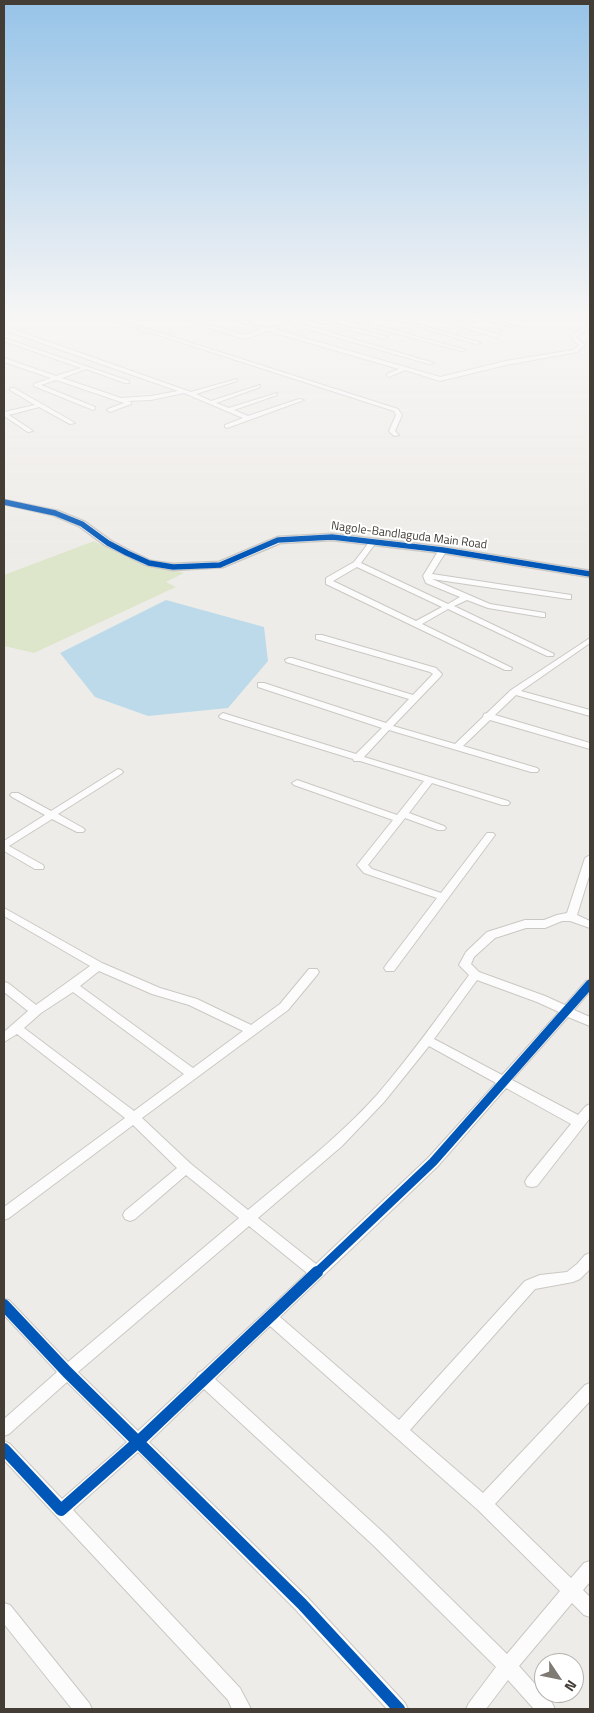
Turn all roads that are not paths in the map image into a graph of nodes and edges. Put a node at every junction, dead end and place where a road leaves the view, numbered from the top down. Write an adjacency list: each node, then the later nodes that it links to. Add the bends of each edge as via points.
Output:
1 (22, 395): 12 (street)
2 (60, 395): 13 (street)
3 (108, 395): 9 (street)
4 (168, 395): 9 (street)
5 (193, 395): 11 (street)
6 (231, 395): 11 (street)
7 (272, 395): 15 (street)
8 (349, 395): 21 (street, via 396,410 399,415 392,431)
9 (123, 400): 14 (street, via 129,403)
10 (301, 400): 17 (street)
11 (210, 402): 15 (street)
12 (40, 405): 16 (street); 18 (street)
13 (92, 408)
14 (110, 410)
15 (228, 410): 17 (street)
16 (4, 414): 20 (street)
17 (248, 418): 19 (street)
18 (72, 423)
19 (227, 426)
20 (30, 431)
21 (396, 436)
22 (4, 502): 23 (street, Nagole-Bandlaguda Main Road, via 55,513 82,524 127,553 150,563 173,567 220,565 265,545 292,538)
23 (373, 541): 24 (street, Nagole-Bandlaguda Main Road); 25 (street)
24 (443, 550): 26 (street, Nagole-Bandlaguda Main Road); 27 (street)
25 (357, 564): 30 (street); 32 (street, via 329,582)
26 (590, 574)
27 (427, 576): 28 (street, via 434,584); 29 (street)
28 (466, 597): 30 (street); 31 (street, via 494,608)
29 (568, 597)
30 (449, 607): 32 (street); 35 (street)
31 (542, 615)
32 (415, 624): 37 (street)
33 (320, 638): 40 (street, via 436,672 436,677)
34 (590, 640): 39 (street)
35 (550, 654)
36 (289, 660): 40 (street)
37 (508, 668)
38 (261, 686): 44 (street)
39 (514, 692): 41 (street); 43 (street)
40 (415, 698): 44 (street)
41 (590, 714)
42 (223, 716): 47 (street)
43 (487, 716): 45 (street); 46 (street)
44 (388, 727): 46 (street); 47 (street)
45 (590, 746)
46 (457, 747): 48 (street)
47 (357, 759): 50 (street)
48 (534, 770)
49 (118, 772): 54 (street)
50 (430, 780): 53 (street); 55 (street)
51 (297, 783): 55 (street)
52 (15, 796): 54 (street)
53 (505, 804)
54 (51, 816): 57 (street); 59 (street)
55 (400, 816): 56 (street); 62 (street, via 363,861 363,868)
56 (441, 828)
57 (80, 830)
58 (490, 835): 62 (street)
59 (4, 846): 61 (street)
60 (590, 858): 64 (street)
61 (38, 867)
62 (443, 897): 67 (street)
63 (4, 911): 66 (street)
64 (571, 917): 65 (street); 69 (street, via 561,917 545,924 524,924 491,936 470,955 465,965)
65 (590, 925)
66 (98, 966): 72 (street); 77 (street, via 148,988 193,1002)
67 (390, 968)
68 (314, 972): 77 (street, via 284,1007)
69 (475, 975): 73 (street); 79 (street)
70 (590, 984): 73 (street)
71 (4, 986): 74 (street)
72 (74, 987): 74 (street); 80 (street)
73 (567, 1011): 75 (street); 81 (street)
74 (35, 1012): 76 (street)
75 (590, 1022)
76 (18, 1029): 78 (street); 83 (street)
77 (252, 1031): 80 (street)
78 (4, 1038)
79 (427, 1040): 81 (street); 89 (street, via 380,1099 338,1142)
80 (192, 1074): 83 (street)
81 (504, 1081): 84 (street); 91 (street, via 433,1162)
82 (590, 1109): 84 (street)
83 (133, 1117): 85 (street); 87 (street)
84 (579, 1122): 86 (street)
85 (186, 1168): 88 (street); 89 (street)
86 (532, 1182)
87 (4, 1214)
88 (130, 1215)
89 (248, 1218): 91 (street); 94 (street)
90 (590, 1259): 98 (street, via 580,1273 568,1280 541,1280 530,1285)
91 (316, 1272): 93 (street)
92 (4, 1305): 94 (street)
93 (270, 1316): 95 (street); 98 (street)
94 (68, 1372): 97 (street); 99 (street)
95 (203, 1378): 99 (street); 107 (street, via 399,1558)
96 (590, 1390): 101 (street)
97 (4, 1429)
98 (399, 1431): 101 (street)
99 (139, 1441): 102 (street); 110 (street, via 302,1604)
100 (4, 1449): 102 (street)
101 (484, 1504): 104 (street)
102 (61, 1510): 109 (street, via 234,1694)
103 (590, 1570): 104 (street)
104 (572, 1592): 105 (street); 107 (street)
105 (590, 1609)
106 (4, 1611): 108 (street)
107 (508, 1666): 111 (street); 112 (street)
108 (83, 1709)
109 (242, 1709)
110 (399, 1709)
111 (475, 1709)
112 (546, 1709)

